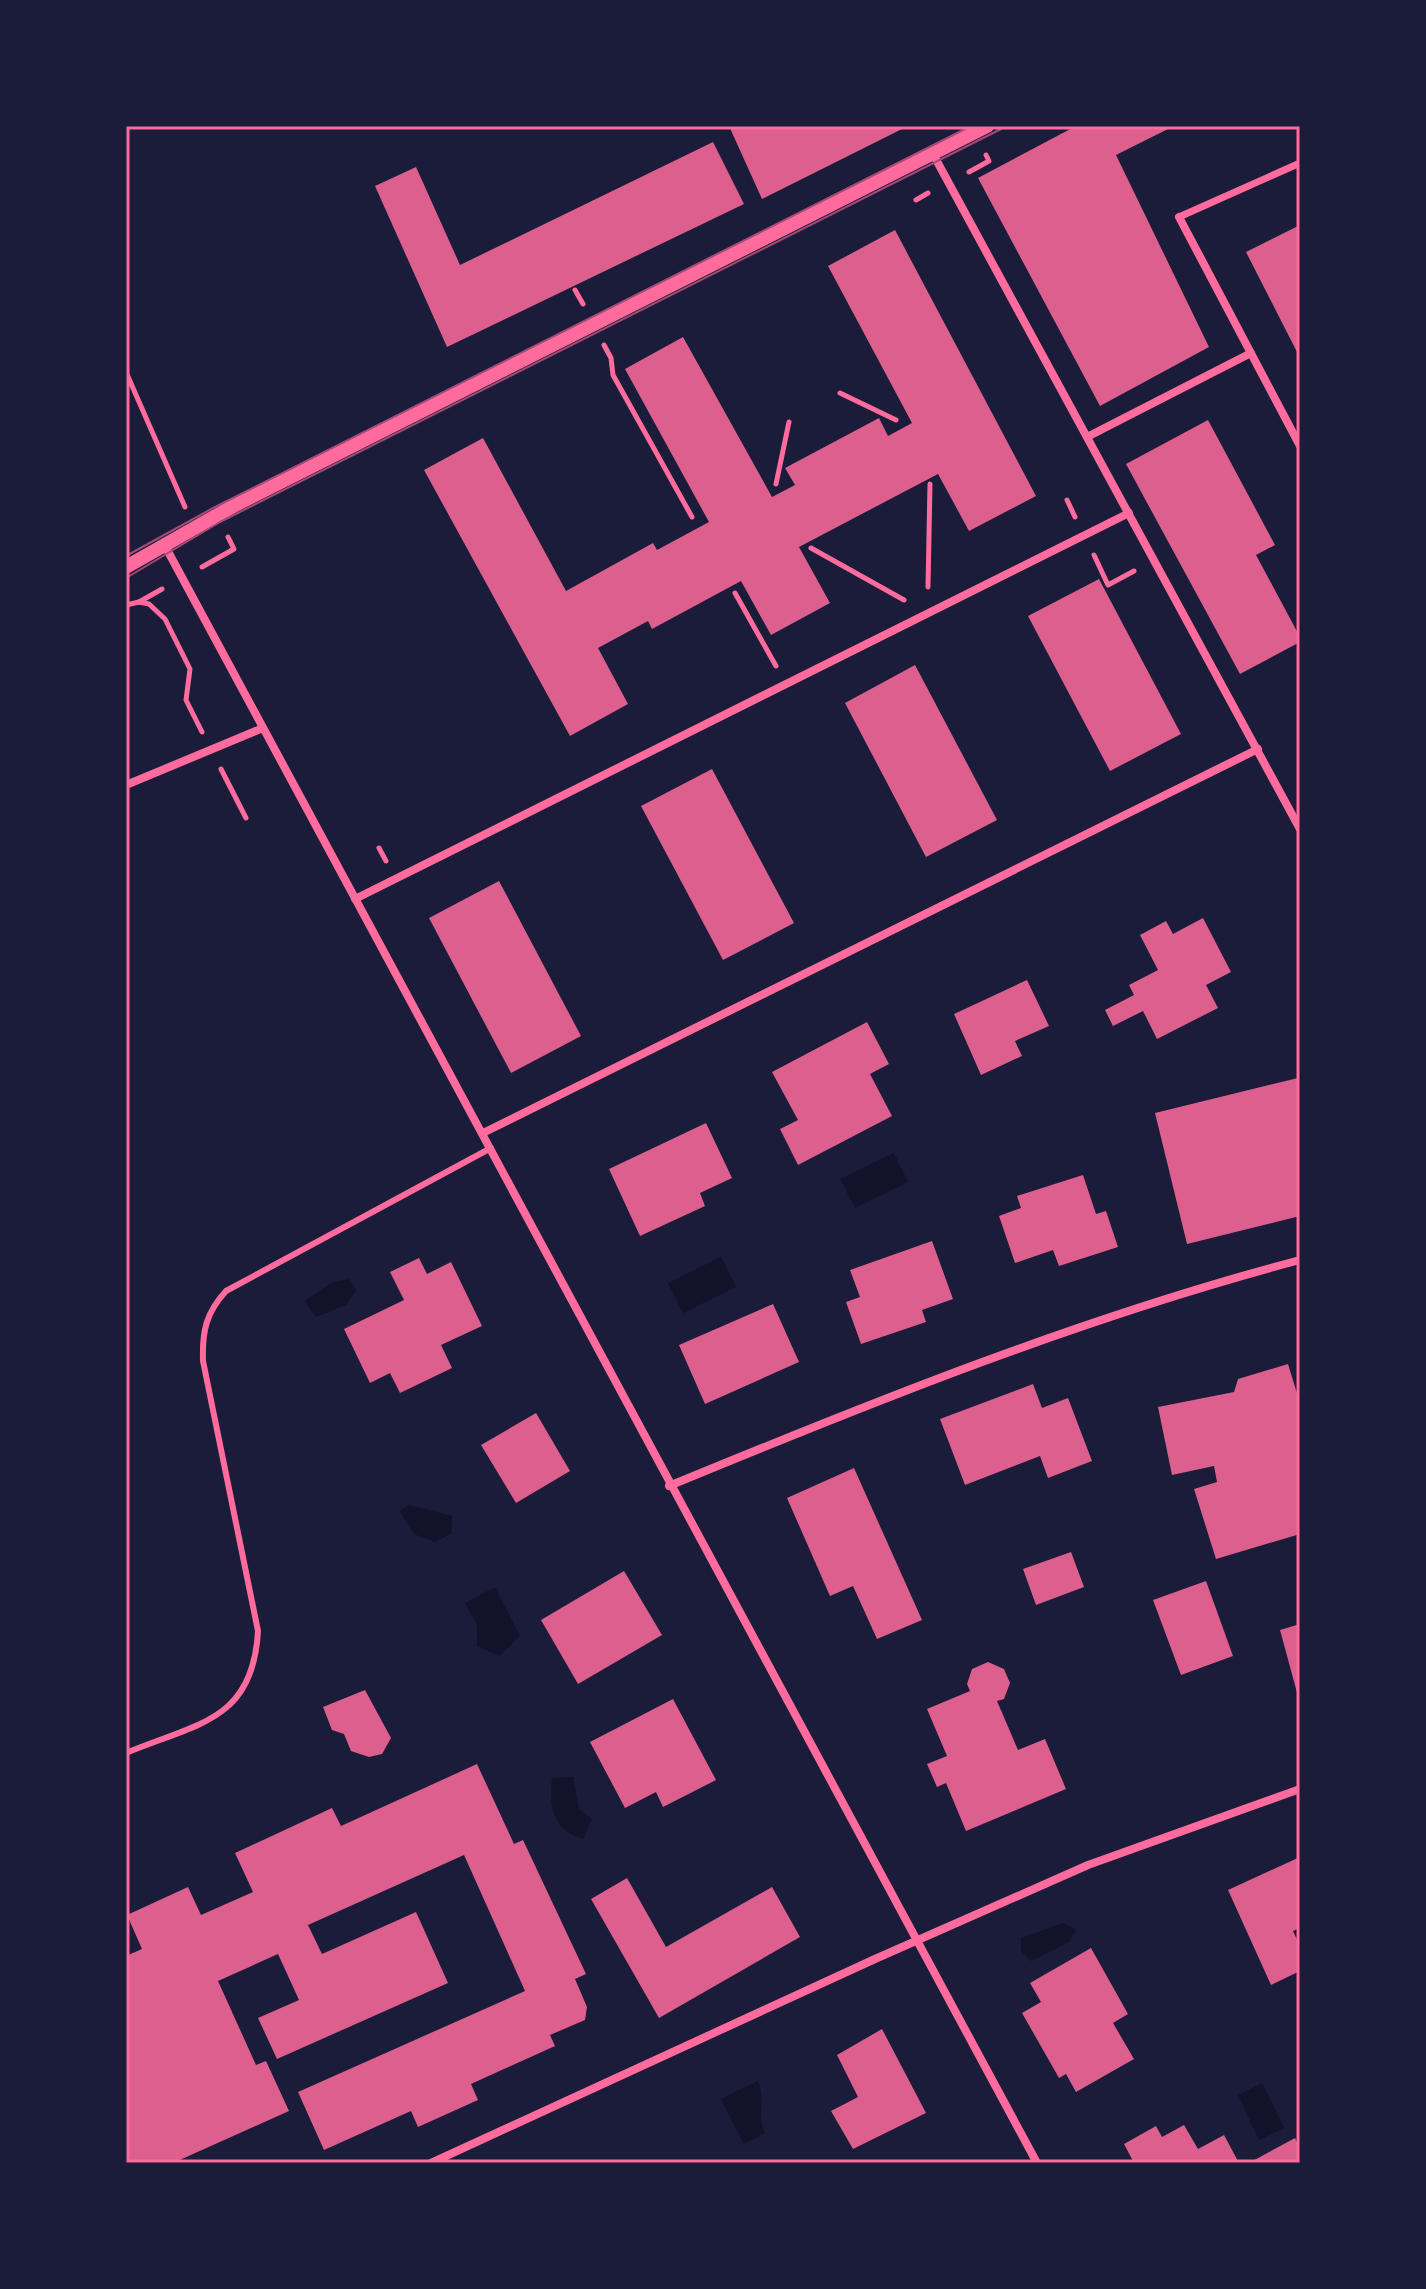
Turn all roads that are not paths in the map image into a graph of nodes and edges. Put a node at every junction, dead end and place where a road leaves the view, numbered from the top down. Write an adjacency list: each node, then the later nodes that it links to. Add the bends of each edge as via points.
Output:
1 (987, 126): 2 (street)
2 (933, 154): 6 (street); 9 (street)
3 (1300, 163): 4 (street)
4 (1179, 217): 5 (street)
5 (1251, 353): 6 (street); 7 (street)
6 (1087, 437): 8 (street)
7 (1300, 446)
8 (1129, 513): 12 (street); 15 (street)
9 (164, 544): 10 (street); 11 (street)
10 (126, 567)
11 (263, 728): 13 (street); 15 (street)
12 (1258, 749): 14 (street); 16 (street)
13 (126, 785)
14 (1300, 829)
15 (355, 899): 16 (street)
16 (483, 1133): 17 (street)
17 (491, 1148): 19 (street); 20 (lane, via 226,1291 209,1309 202,1334 203,1361 258,1631 256,1663 244,1693 219,1715)
18 (1300, 1260): 19 (street, via 1192,1288 837,1417)
19 (669, 1486): 22 (street)
20 (126, 1753)
21 (1300, 1789): 22 (street, via 1088,1865)
22 (916, 1940): 23 (street); 24 (street)
23 (431, 2163)
24 (1037, 2163)

